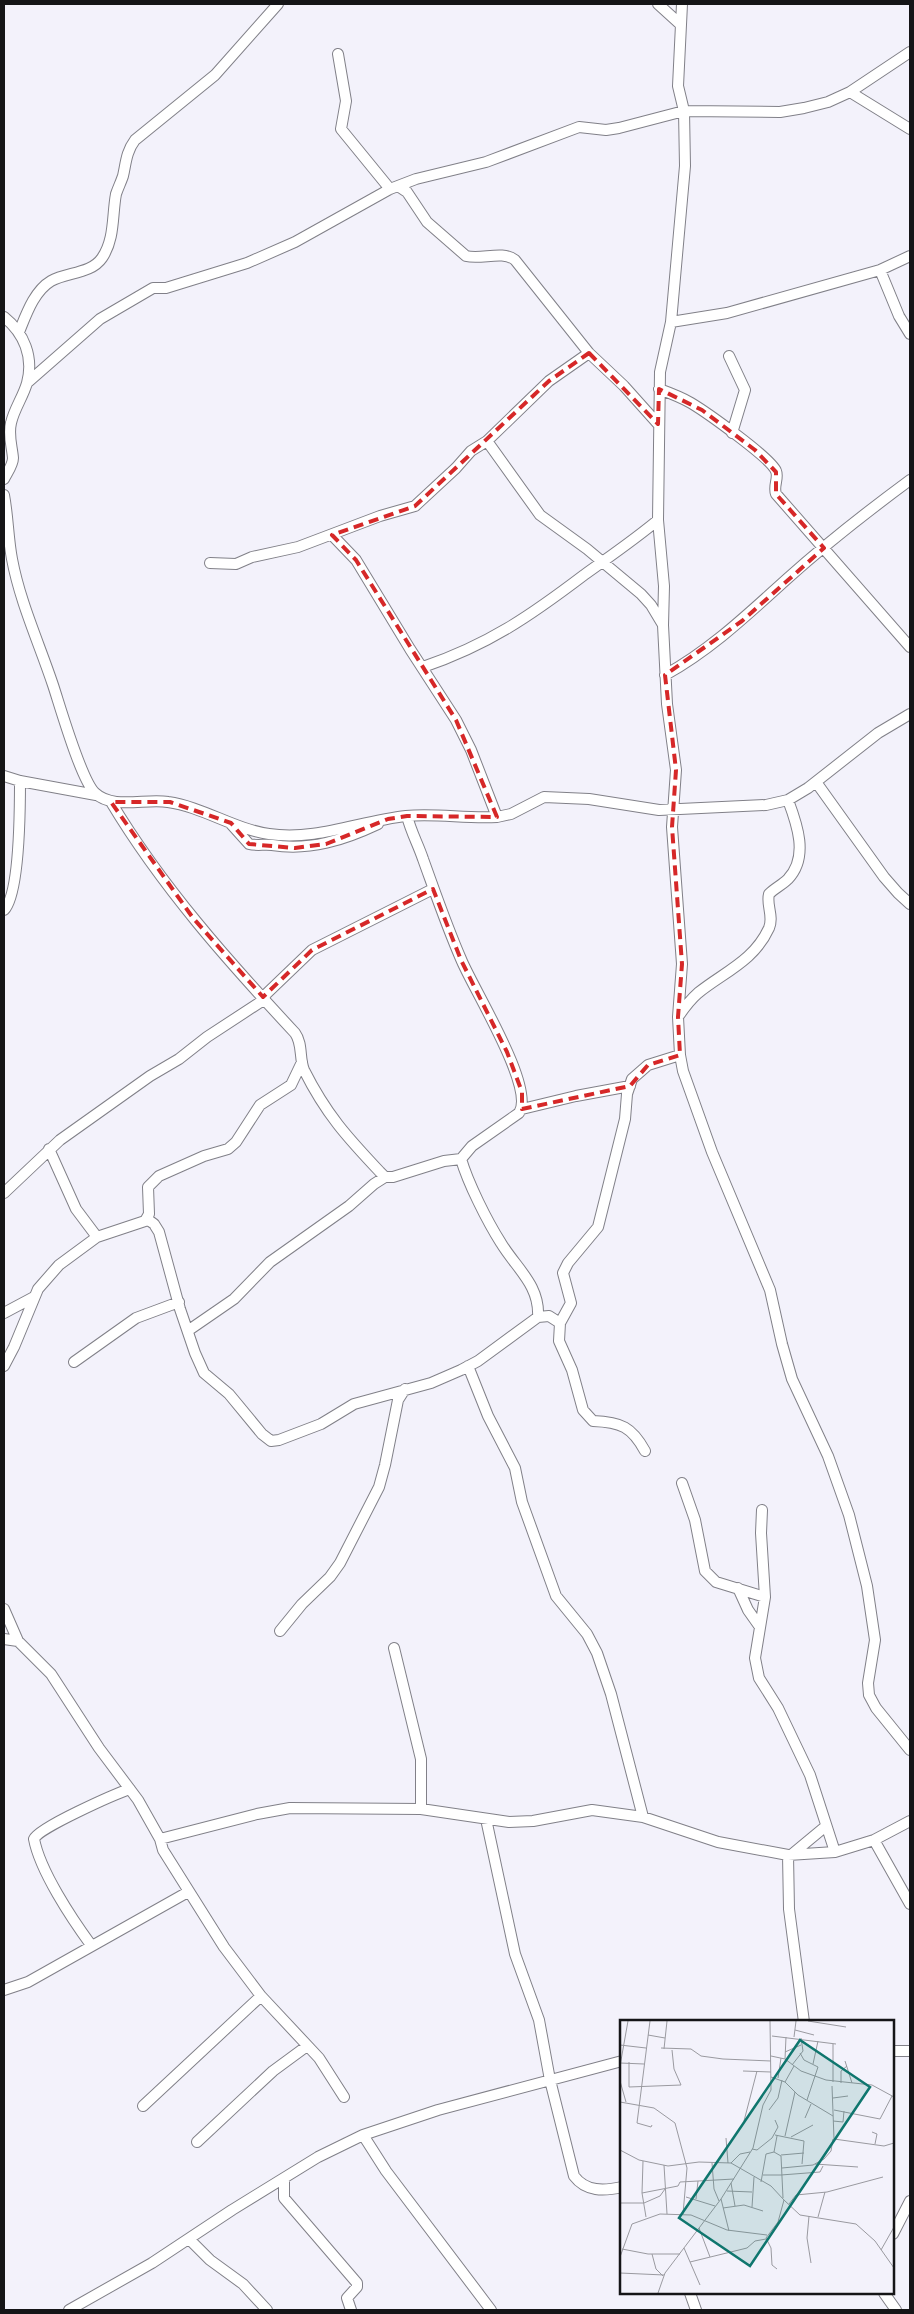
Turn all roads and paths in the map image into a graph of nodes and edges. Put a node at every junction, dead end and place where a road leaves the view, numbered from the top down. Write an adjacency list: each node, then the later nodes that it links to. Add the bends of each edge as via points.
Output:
1 (278, 4): 16 (street, via 215,75 134,140 128,149 123,177 116,193 111,237 104,255 94,265 43,286)
2 (658, 4): 4 (street)
3 (682, 4): 4 (street)
4 (680, 24): 9 (street, via 678,86)
5 (338, 54): 11 (street, via 346,102 341,129)
6 (907, 54): 7 (street); 8 (street)
7 (910, 66)
8 (850, 92): 9 (street, via 828,102 780,112); 10 (street)
9 (684, 111): 11 (street, via 606,130 579,127 486,162 427,176); 15 (street, via 686,166)
10 (910, 129)
11 (394, 188): 18 (street, via 407,192 427,222 466,256 510,257 516,260); 20 (street, via 316,231 247,263 173,286 156,287 139,295 100,319)
12 (910, 256): 13 (street)
13 (880, 270): 15 (street, via 726,313); 17 (street)
14 (4, 318): 16 (street)
15 (671, 322): 21 (street)
16 (19, 332): 20 (street, via 27,347)
17 (910, 334)
18 (589, 353): 22 (street); 24 (street, via 549,381)
19 (729, 356): 23 (street, via 745,390)
20 (27, 383): 25 (street, via 11,423 13,458)
21 (659, 389): 22 (street); 23 (street, via 690,402)
22 (658, 424): 28 (street)
23 (732, 433): 30 (street, via 776,470 776,494)
24 (487, 441): 29 (street, via 471,451 415,506); 31 (street, via 540,516)
25 (4, 479)
26 (910, 480): 30 (street, via 862,514)
27 (4, 495): 41 (street, via 12,559 19,586 82,768)
28 (658, 520): 31 (street); 33 (street, via 664,586)
29 (332, 535): 32 (street, via 236,564); 35 (street, via 356,560)
30 (824, 548): 34 (street); 36 (street, via 742,621)
31 (604, 562): 33 (street, via 651,605); 35 (street, via 499,635)
32 (210, 563)
33 (663, 625): 36 (street)
34 (910, 647)
35 (423, 667): 46 (street, via 467,741)
36 (665, 675): 44 (street, via 676,770)
37 (910, 714): 40 (street, via 878,733)
38 (4, 776): 39 (street)
39 (20, 782): 41 (street); 49 (street, via 19,834 11,899)
40 (816, 782): 42 (street); 48 (street, via 884,877)
41 (96, 794): 43 (street)
42 (788, 800): 44 (street, via 766,805); 51 (street, via 798,827 799,856 789,878 769,894 771,921 763,941 742,962 697,994)
43 (111, 802): 45 (street, via 170,802 267,834 293,837); 50 (street, via 135,842 203,930 248,984)
44 (672, 809): 46 (street, via 550,797); 51 (street, via 682,964)
45 (407, 816): 46 (street); 47 (street)
46 (497, 816)
47 (433, 889): 50 (street, via 312,950); 55 (street, via 461,960 507,1052 522,1092)
48 (910, 904)
49 (4, 910)
50 (264, 998): 53 (street, via 298,1037); 56 (street, via 104,1107)
51 (678, 1017): 52 (street)
52 (680, 1055): 54 (street, via 648,1065 638,1072); 83 (street, via 712,1152 770,1290 792,1379 828,1456 849,1515 868,1586 875,1640 869,1695)
53 (302, 1062): 58 (street, via 333,1120); 60 (street, via 291,1085 260,1105 228,1149 204,1156 155,1179 148,1187)
54 (630, 1086): 55 (street); 66 (street, via 598,1227 563,1273 571,1303)
55 (522, 1109): 57 (street, via 472,1146)
56 (49, 1149): 59 (street); 61 (street, via 76,1209)
57 (461, 1159): 58 (street); 65 (street, via 500,1242 534,1292 538,1301)
58 (385, 1177): 67 (street, via 276,1257 234,1299)
59 (4, 1192)
60 (147, 1219): 61 (street); 63 (street, via 159,1232)
61 (97, 1237): 62 (street, via 59,1265)
62 (34, 1297): 64 (street); 69 (street)
63 (178, 1302): 67 (street); 68 (street, via 136,1318)
64 (4, 1313)
65 (538, 1317): 66 (street, via 549,1316); 70 (street)
66 (560, 1323): 72 (street, via 559,1341 586,1415 593,1421 629,1428)
67 (189, 1330): 71 (street, via 194,1353 204,1373 229,1394 271,1441 321,1424 354,1404)
68 (74, 1362)
69 (4, 1366)
70 (468, 1366): 71 (street, via 431,1383); 86 (street, via 488,1416 515,1468 522,1502 556,1596 587,1634 597,1653)
71 (405, 1389): 79 (street, via 398,1400 378,1487 340,1563)
72 (645, 1451)
73 (682, 1483): 75 (street, via 695,1520 706,1572 716,1582)
74 (762, 1510): 76 (street)
75 (738, 1588): 76 (street); 78 (street)
76 (765, 1597): 78 (street)
77 (4, 1609): 81 (street)
78 (760, 1627): 89 (street, via 756,1658 759,1678 793,1736 818,1796)
79 (280, 1630)
80 (4, 1639): 81 (street)
81 (18, 1641): 84 (street, via 51,1674)
82 (394, 1648): 85 (street, via 421,1759)
83 (910, 1750)
84 (130, 1789): 90 (street); 96 (street, via 54,1824 34,1839 37,1854)
85 (422, 1809): 87 (street); 90 (street, via 290,1808)
86 (643, 1817): 87 (street, via 592,1810 533,1821); 93 (street, via 718,1842)
87 (486, 1819): 104 (street, via 515,1954 542,2033)
88 (910, 1821): 91 (street)
89 (826, 1826): 92 (street); 93 (street)
90 (160, 1839): 94 (street)
91 (874, 1840): 92 (street); 95 (street)
92 (835, 1852): 93 (street)
93 (789, 1855): 99 (street, via 788,1909)
94 (188, 1892): 96 (street); 98 (street)
95 (910, 1904)
96 (91, 1945): 97 (street, via 28,1982)
97 (4, 1990)
98 (261, 1996): 100 (street); 106 (street)
99 (804, 2020)
100 (307, 2046): 105 (street, via 319,2058); 108 (street, via 273,2071)
101 (894, 2051): 102 (street)
102 (910, 2051)
103 (620, 2062): 104 (street)
104 (550, 2080): 107 (street, via 438,2110); 110 (street, via 574,2176 580,2184 594,2189)
105 (344, 2097)
106 (143, 2106)
107 (363, 2135): 109 (street); 119 (street, via 386,2171)
108 (197, 2142)
109 (284, 2178): 113 (street); 118 (street, via 283,2194 288,2204 357,2283 347,2298)
110 (620, 2187)
111 (910, 2201): 112 (street)
112 (894, 2232)
113 (189, 2239): 116 (street); 117 (street, via 210,2260 243,2284)
114 (690, 2294): 120 (street)
115 (885, 2294): 121 (street)
116 (69, 2310)
117 (268, 2310)
118 (350, 2310)
119 (491, 2310)
120 (696, 2310)
121 (896, 2310)

